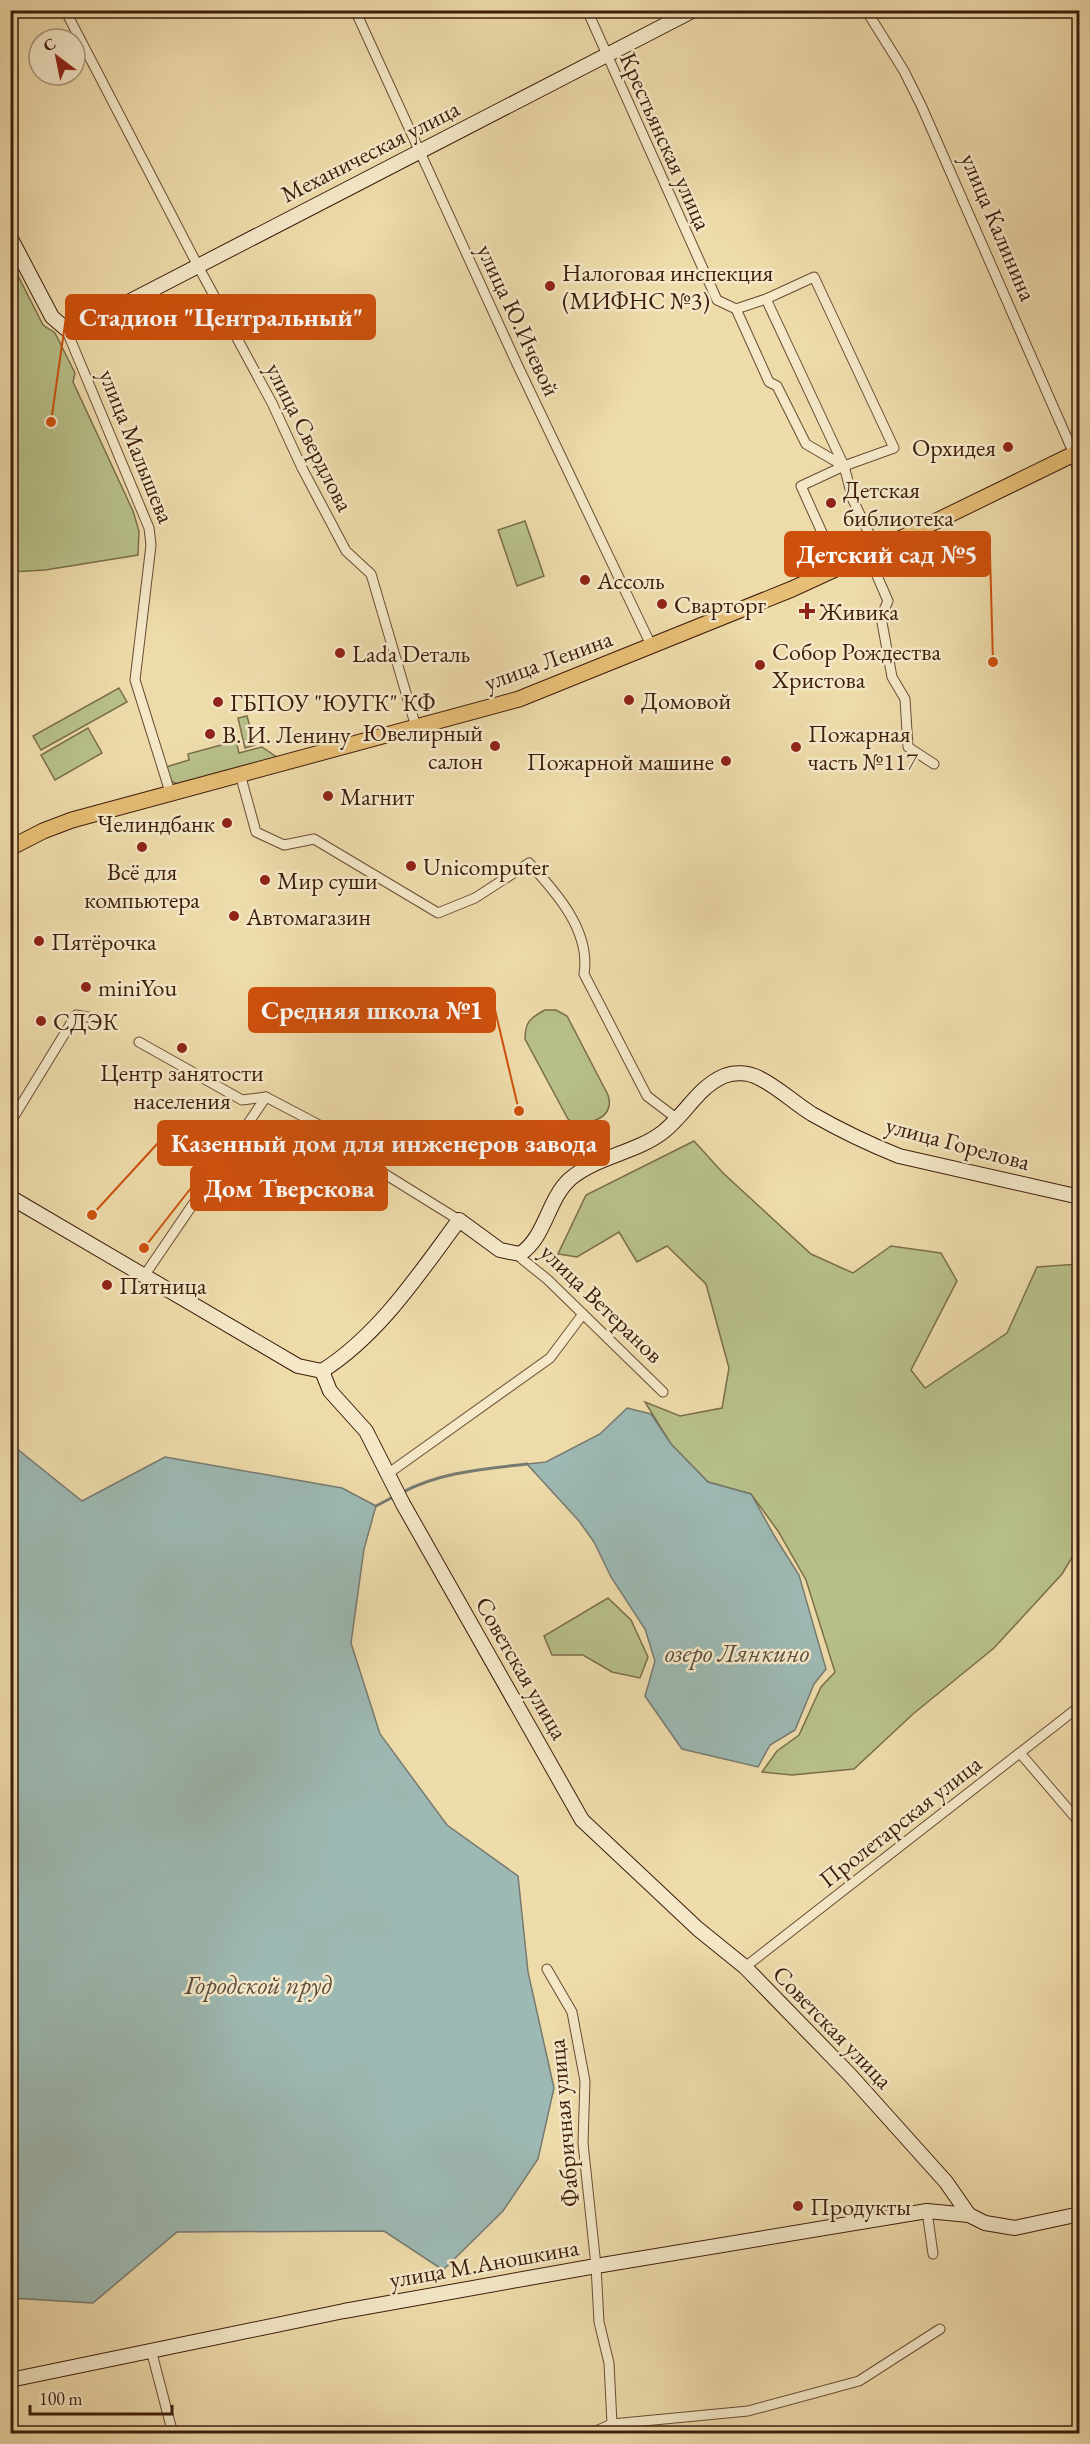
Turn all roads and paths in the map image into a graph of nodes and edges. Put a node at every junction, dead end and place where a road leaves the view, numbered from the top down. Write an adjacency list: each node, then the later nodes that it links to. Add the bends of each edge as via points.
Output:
1 (65, 10): 9 (street, улица Свердлова)
2 (355, 10): 7 (street, улица Ю.Ичевой)
3 (587, 10): 6 (street, Крестьянская улица)
4 (694, 10): 6 (street, Механическая улица)
5 (866, 10): 13 (street, улица Калинина, via 904,71 930,124)
6 (606, 55): 7 (street, Механическая улица); 11 (street, Крестьянская улица, via 717,300)
7 (420, 150): 9 (street, Механическая улица); 17 (street, улица Ю.Ичевой)
8 (10, 237): 12 (street, улица Малышева, via 52,317)
9 (198, 266): 12 (street, Механическая улица, via 78,328); 18 (street, улица Свердлова, via 346,551 371,574)
10 (766, 299): 11 (street); 14 (street); 14 (street, via 814,277 894,448)
11 (736, 309): 14 (street, Крестьянская улица, via 769,382 777,386 806,444)
12 (66, 329): 21 (street, улица Малышева, via 149,528 151,545 135,680)
13 (1078, 457): 15 (main road, улица Ленина)
14 (844, 466): 15 (street); 16 (street, via 801,486)
15 (873, 553): 16 (main road, улица Ленина); 19 (street, via 888,601 881,617 892,677 905,699 908,747)
16 (837, 568): 17 (main road, улица Ленина)
17 (651, 645): 18 (main road, улица Ленина, via 519,699)
18 (416, 727): 20 (main road, улица Ленина)
19 (934, 764)
20 (240, 774): 21 (main road, улица Ленина); 26 (street, via 256,832 284,845 314,839 438,913 476,898 529,863 548,884 582,938 584,974 647,1095)
21 (171, 792): 22 (main road, улица Ленина, via 72,820)
22 (10, 848)
23 (99, 1019): 27 (street, via 76,1015)
24 (139, 1042): 25 (street, улица Ветеранов, via 242,1100)
25 (266, 1097): 30 (street, улица Ветеранов, via 344,1138 359,1158); 32 (street)
26 (676, 1118): 29 (street, улица Горелова, via 707,1086 736,1072 758,1077 811,1113 899,1156); 31 (street, via 650,1140 572,1177 562,1187 532,1243)
27 (10, 1123)
28 (10, 1197): 32 (street)
29 (1080, 1197)
30 (459, 1220): 31 (street, улица Ветеранов, via 500,1250); 34 (street, via 406,1292 344,1357)
31 (520, 1254): 33 (street, улица Ветеранов)
32 (144, 1276): 34 (street, via 298,1366)
33 (583, 1314): 35 (street, улица Ветеранов); 36 (street, via 550,1358)
34 (322, 1371): 36 (street, Советская улица, via 330,1391 366,1431)
35 (663, 1392)
36 (388, 1473): 40 (street, Советская улица, via 582,1820 698,1929)
37 (1080, 1706): 38 (street, Пролетарская улица)
38 (1020, 1753): 39 (street); 40 (street, Пролетарская улица)
39 (1080, 1823)
40 (746, 1967): 44 (street, Советская улица, via 850,2075 946,2182)
41 (547, 1969): 46 (street, Фабричная улица, via 573,2012 585,2081 583,2143)
42 (927, 2211): 44 (street, улица М.Аношкина); 45 (street); 46 (street, улица М.Аношкина)
43 (1080, 2214): 44 (street, улица М.Аношкина, via 1016,2228 985,2223)
44 (969, 2215)
45 (933, 2254)
46 (596, 2266): 48 (street, улица М.Аношкина); 50 (street, Фабричная улица, via 599,2322 609,2363)
47 (940, 2329): 50 (street, via 859,2381 748,2411)
48 (151, 2350): 49 (street, улица М.Аношкина); 51 (street)
49 (10, 2380)
50 (612, 2424): 52 (street)
51 (173, 2433)
52 (589, 2433)

